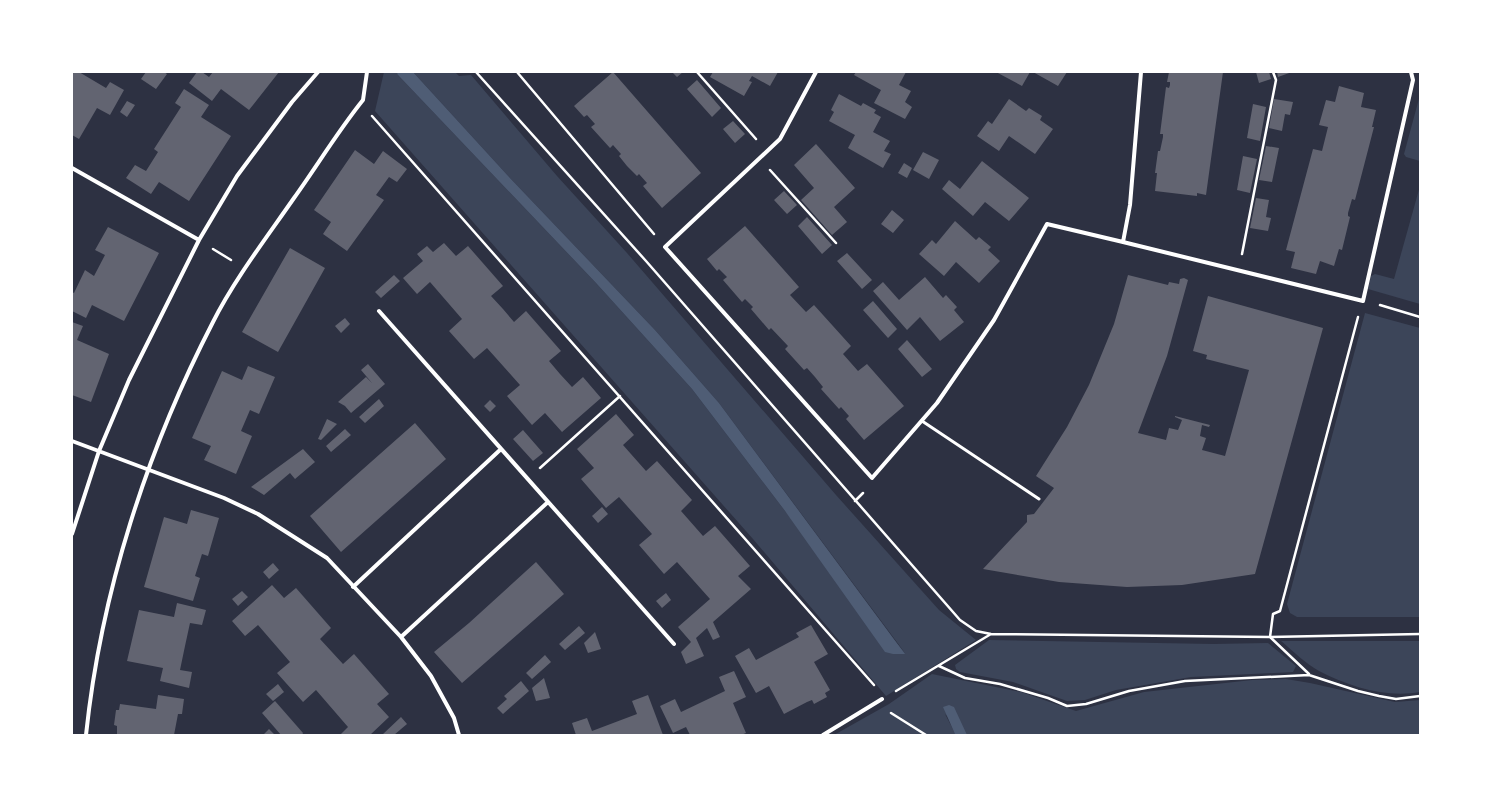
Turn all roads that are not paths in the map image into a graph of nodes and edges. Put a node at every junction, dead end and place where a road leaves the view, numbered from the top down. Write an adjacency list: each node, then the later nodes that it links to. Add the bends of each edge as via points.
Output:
1 (318, 72): 7 (street, via 292,102 237,176)
2 (367, 72): 14 (street, via 363,100 213,321)
3 (816, 72): 10 (street, via 780,139 665,247 872,478)
4 (1141, 72): 8 (street, via 1130,205)
5 (1411, 72): 8 (street, via 1413,80 1363,300)
6 (72, 168): 7 (street)
7 (199, 240): 13 (street, via 129,380)
8 (1123, 242): 10 (street, via 1047,224 994,320)
9 (379, 311): 12 (street)
10 (922, 421): 15 (lane)
11 (72, 441): 13 (street)
12 (501, 449): 16 (street); 18 (street)
13 (99, 451): 14 (street); 17 (street)
14 (147, 470): 18 (street, via 224,498 258,514 327,558); 22 (street, via 105,622)
15 (1039, 499)
16 (548, 502): 19 (street); 20 (street)
17 (72, 534)
18 (353, 587): 19 (street)
19 (401, 637): 23 (street, via 431,676 454,718)
20 (674, 644)
21 (882, 699): 24 (street)
22 (86, 735)
23 (459, 735)
24 (823, 735)

